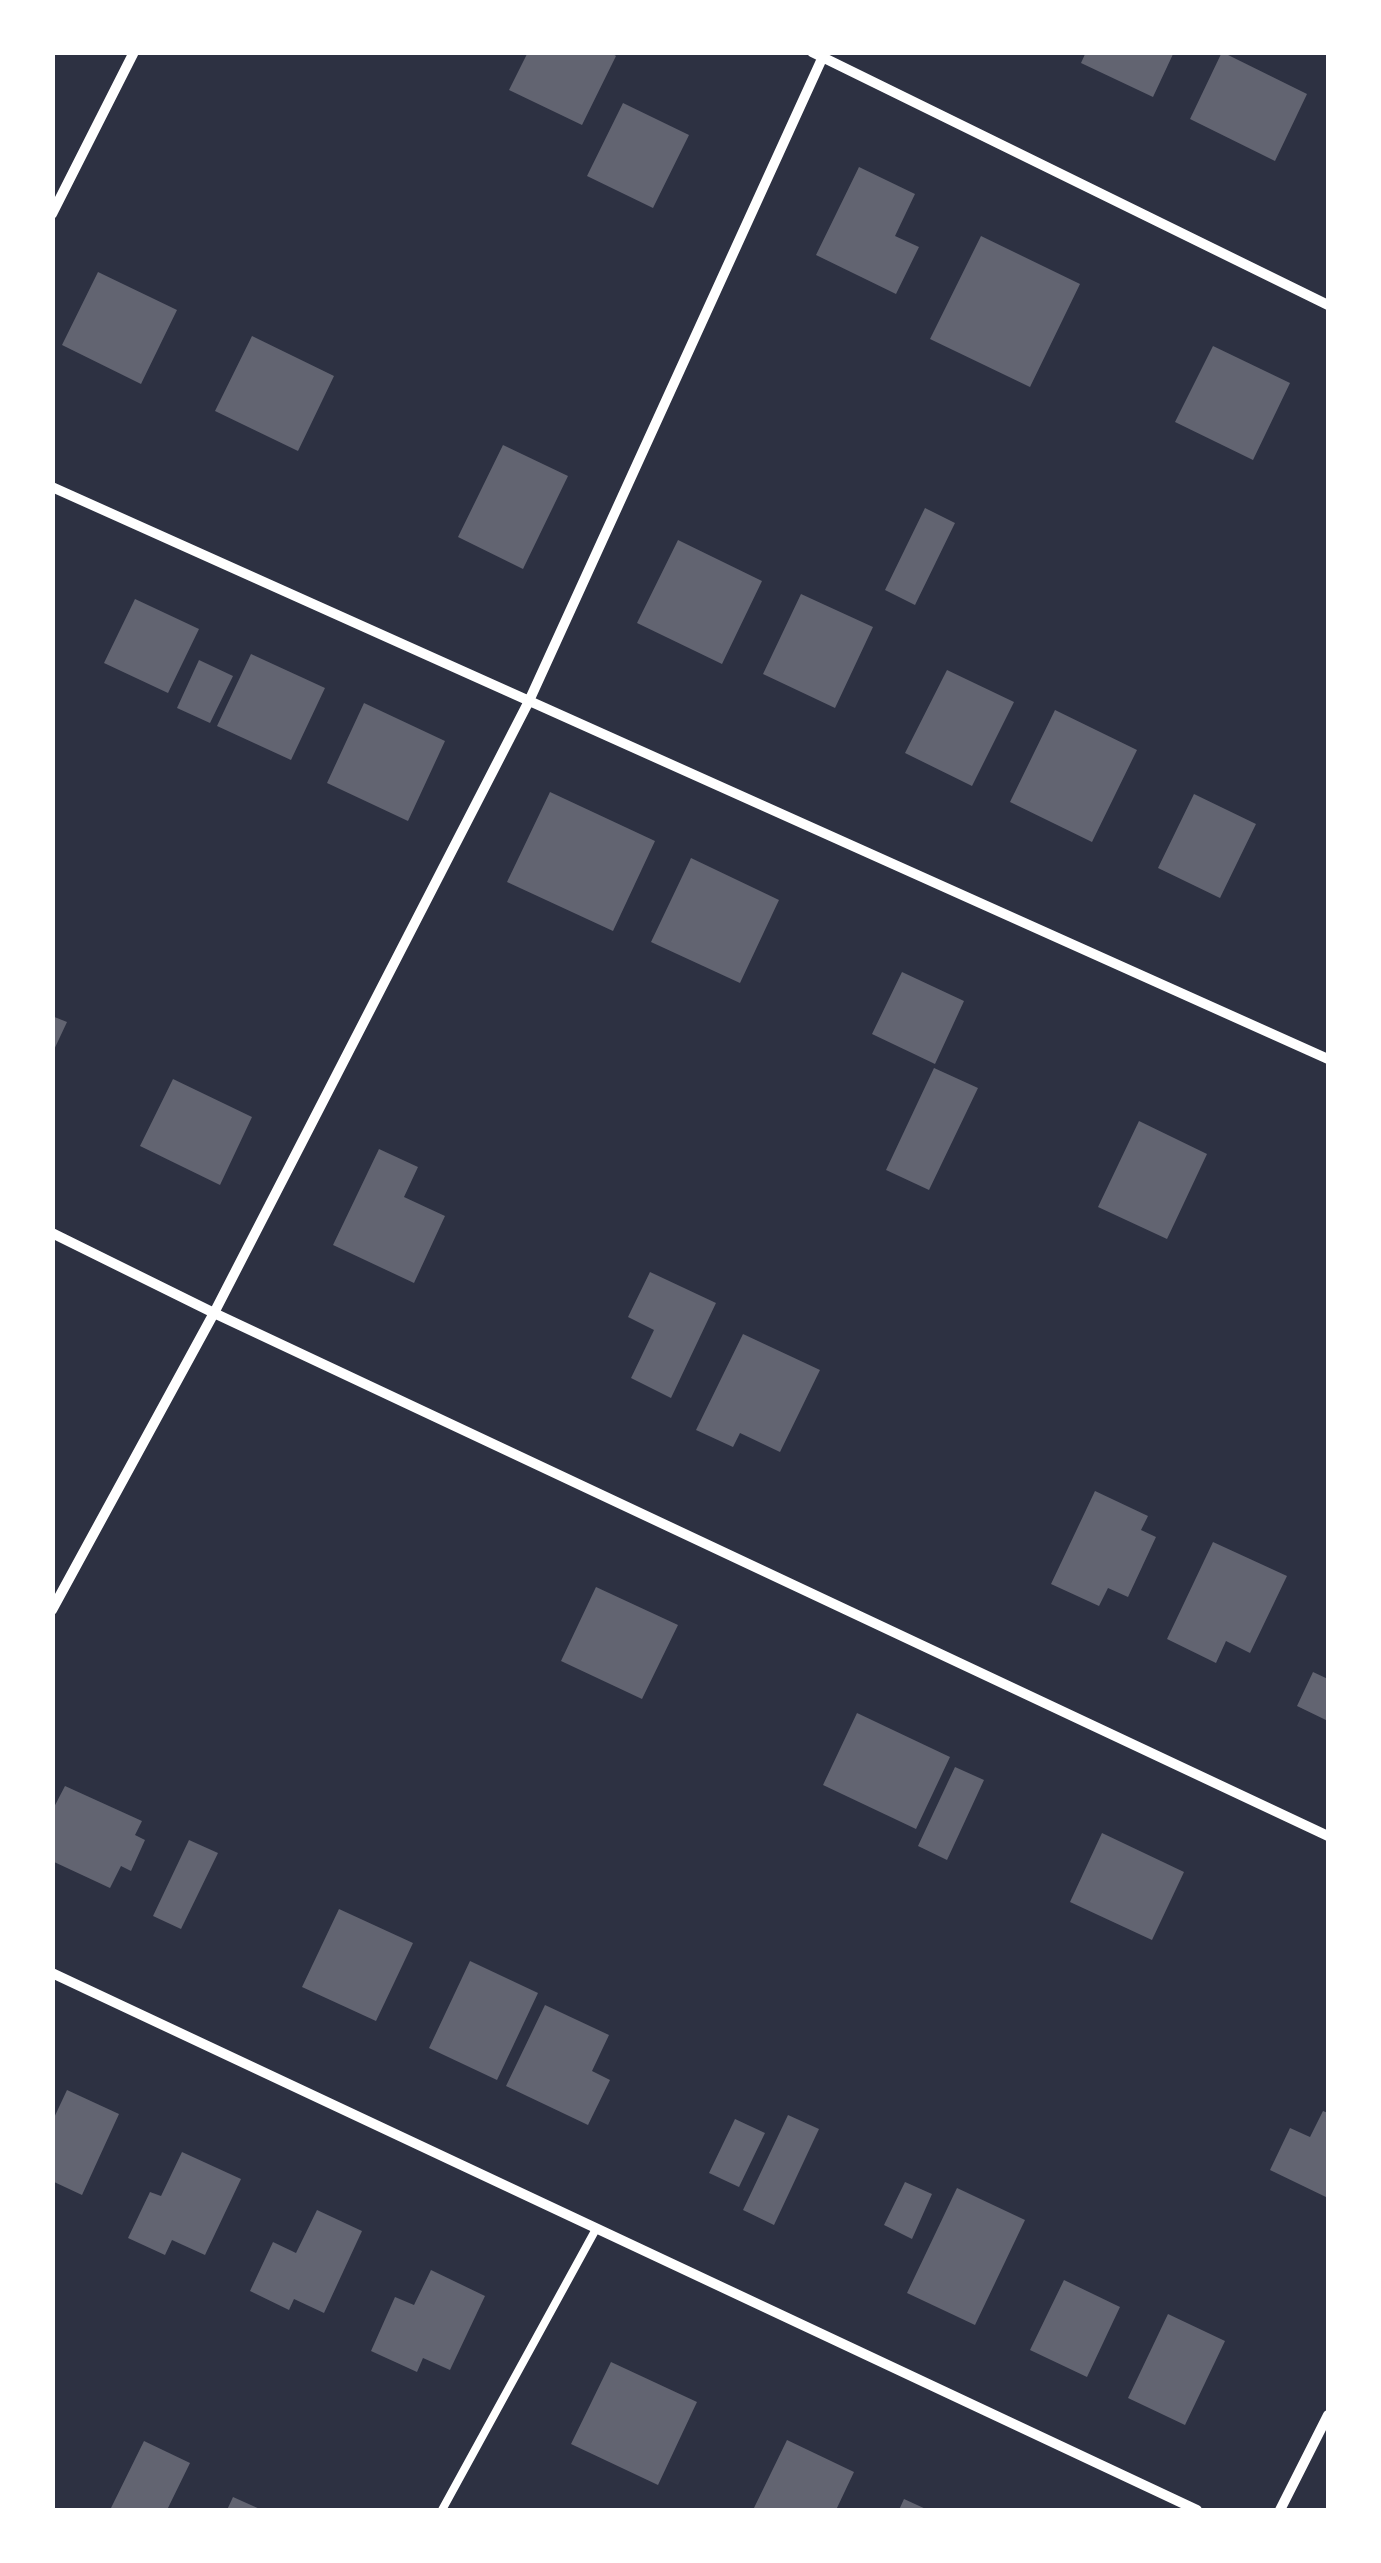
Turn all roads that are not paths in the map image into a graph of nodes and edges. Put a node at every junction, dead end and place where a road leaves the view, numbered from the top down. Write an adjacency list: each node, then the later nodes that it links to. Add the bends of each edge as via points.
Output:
1 (134, 52): 3 (street)
2 (820, 54): 4 (street); 6 (street)
3 (52, 214)
4 (1328, 305)
5 (52, 488): 6 (street)
6 (528, 701): 7 (street); 9 (street)
7 (1328, 1059)
8 (52, 1233): 9 (street)
9 (214, 1313): 10 (street); 11 (street)
10 (52, 1610)
11 (1328, 1836)
12 (52, 1973): 13 (street)
13 (596, 2229): 15 (lane); 16 (street)
14 (1328, 2414): 17 (street)
15 (442, 2510)
16 (1196, 2510)
17 (1280, 2510)

